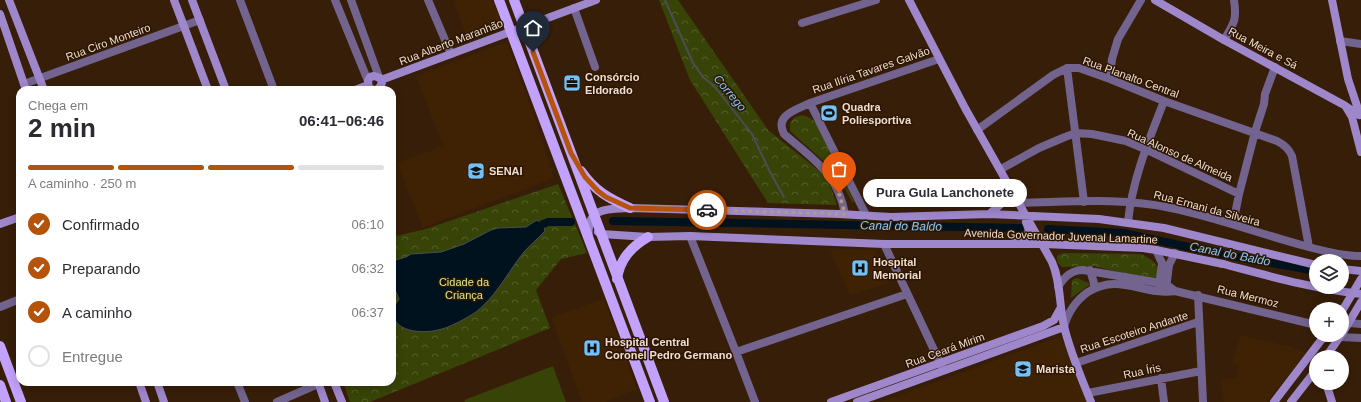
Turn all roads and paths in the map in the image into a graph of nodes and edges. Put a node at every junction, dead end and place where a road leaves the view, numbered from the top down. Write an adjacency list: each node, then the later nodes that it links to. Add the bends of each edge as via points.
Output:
1 (9, 0): 34 (main road)
2 (174, 0): 23 (main road)
3 (192, 0): 21 (main road)
4 (240, 0): 42 (street)
5 (336, 0): 20 (street)
6 (351, 0): 18 (street)
7 (428, 0): 29 (street)
8 (499, 0): 25 (main road)
9 (514, 0): 24 (main road)
10 (596, 0): 17 (main road, Rua Alberto Maranhão)
11 (876, 0): 22 (street)
12 (909, 0): 30 (main road)
13 (1141, 0): 36 (street, via 1118,39)
14 (1155, 0): 26 (main road, Rua Meira e Sá)
15 (1234, 0): 26 (street, via 1235,20)
16 (1332, 0): 27 (main road)
17 (574, 8): 24 (main road, Rua Alberto Maranhão); 31 (street)
18 (355, 11): 20 (street); 35 (street)
19 (0, 14): 37 (main road)
20 (341, 17): 43 (street)
21 (200, 20): 23 (street, Rua Ciro Monteiro); 41 (main road)
22 (802, 23)
23 (184, 26): 34 (street, Rua Ciro Monteiro); 40 (main road)
24 (523, 26): 25 (main road, Rua Alberto Maranhão); 55 (main road)
25 (511, 31): 29 (main road, Rua Alberto Maranhão); 57 (main road)
26 (1224, 40): 32 (main road, Rua Meira e Sá)
27 (1340, 41): 28 (street); 49 (main road)
28 (1361, 44)
29 (451, 54): 35 (main road, Rua Alberto Maranhão)
30 (939, 59): 47 (street, Rua Ilíria Tavares Galvão); 50 (main road)
31 (595, 67)
32 (1275, 67): 48 (main road, Rua Meira e Sá); 51 (street)
33 (1067, 68): 36 (street, Rua Planalto Central, via 1079,68); 50 (street, Rua Planalto Central, via 1053,75); 52 (street)
34 (40, 79): 38 (street, Rua Ciro Monteiro); 39 (main road)
35 (380, 79): 44 (main road, Rua Alberto Maranhão, via 372,76); 45 (main road)
36 (1110, 79): 46 (street, Rua Planalto Central)
37 (25, 86)
38 (27, 86)
39 (43, 86)
40 (206, 86)
41 (225, 86)
42 (272, 86)
43 (371, 86)
44 (371, 86)
45 (381, 86)
46 (1164, 101): 51 (street, Rua Planalto Central); 53 (street)
47 (810, 103): 64 (street, Rua Ilíria Tavares Galvão, via 786,115 780,127 784,134 831,177); 66 (street)
48 (1344, 105): 49 (main road, Rua Meira e Sá); 54 (main road, via 1352,117)
49 (1360, 117)
50 (978, 130): 56 (main road)
51 (1255, 132): 59 (street); 81 (street, Rua Planalto Central, via 1278,141 1290,151)
52 (1076, 133): 53 (street, Rua Alonso de Almeida, via 1126,141); 56 (street, Rua Alonso de Almeida, via 1038,148); 61 (street)
53 (1146, 149): 59 (street, Rua Alonso de Almeida); 60 (street)
54 (1361, 152)
55 (571, 153): 63 (main road, via 594,187 606,197); 70 (main road)
56 (1001, 169): 58 (main road)
57 (568, 185): 70 (main road); 80 (main road)
58 (1012, 190): 62 (main road); 65 (main road, via 1006,200)
59 (1239, 194): 73 (street)
60 (1130, 201): 61 (street, Rua Ernani da Silveira); 71 (street); 73 (street, Rua Ernani da Silveira, via 1172,208)
61 (1084, 202): 62 (street, Rua Ernani da Silveira)
62 (1020, 203): 68 (main road)
63 (630, 208): 64 (main road, Avenida Governador Juvenal Lamartine); 70 (main road, Avenida Governador Juvenal Lamartine, via 602,210)
64 (845, 214): 66 (main road, Avenida Governador Juvenal Lamartine)
65 (989, 214): 66 (main road, Avenida Governador Juvenal Lamartine, via 920,217); 67 (main road, Avenida Governador Juvenal Lamartine)
66 (866, 215)
67 (1016, 215): 68 (main road, Avenida Governador Juvenal Lamartine); 78 (main road, via 1027,223 1029,233 1024,239)
68 (1027, 216): 71 (main road, Avenida Governador Juvenal Lamartine); 79 (main road)
69 (16, 218): 72 (main road)
70 (592, 219): 74 (main road); 80 (main road, via 588,232)
71 (1128, 222): 85 (main road, Avenida Governador Juvenal Lamartine, via 1228,242)
72 (0, 224)
73 (1233, 224): 81 (street, Rua Ernani da Silveira)
74 (601, 234): 76 (main road, Avenida Governador Juvenal Lamartine); 89 (main road)
75 (690, 236): 76 (main road, Avenida Governador Juvenal Lamartine); 77 (main road, Avenida Governador Juvenal Lamartine); 111 (street)
76 (648, 237): 89 (main road, via 626,255 620,266)
77 (884, 244): 78 (main road, Avenida Governador Juvenal Lamartine); 94 (street)
78 (1005, 244): 79 (main road, Avenida Governador Juvenal Lamartine)
79 (1043, 244): 82 (main road, Avenida Governador Juvenal Lamartine); 91 (main road, via 1055,268)
80 (590, 245): 116 (main road)
81 (1309, 247): 84 (street, Rua Ernani da Silveira, via 1331,253)
82 (1156, 250): 83 (main road, Avenida Governador Juvenal Lamartine); 93 (street, via 1162,263)
83 (1175, 253): 93 (street, via 1169,264); 95 (main road, Avenida Governador Juvenal Lamartine, bridge, via 1310,287)
84 (1361, 256)
85 (1309, 263)
86 (1090, 270): 91 (street, via 1073,271); 92 (street); 93 (street)
87 (1349, 270): 88 (main road)
88 (1361, 271)
89 (618, 279): 136 (main road)
90 (1361, 279): 98 (main road)
91 (1058, 287): 101 (main road)
92 (1094, 288): 93 (street, via 1109,284); 106 (street, via 1078,299 1069,312)
93 (1163, 288): 96 (street, Rua Mermoz)
94 (908, 294): 111 (street); 113 (street)
95 (1361, 294)
96 (1198, 295): 102 (street); 104 (street, Rua Mermoz)
97 (16, 301): 100 (street)
98 (1348, 302)
99 (1361, 302): 103 (main road)
100 (0, 307)
101 (1060, 309): 106 (main road); 113 (main road, Rua Ceará Mirim, via 1048,324)
102 (1198, 322): 112 (street, Rua Escoteiro Andante); 114 (street)
103 (1349, 322): 105 (street)
104 (1309, 323)
105 (1361, 324)
106 (1064, 327): 112 (main road); 113 (main road, Rua Ceará Mirim)
107 (1349, 336): 108 (street)
108 (1361, 338)
109 (1320, 342): 143 (main road)
110 (0, 346): 128 (main road)
111 (736, 352): 137 (street)
112 (1076, 362): 126 (main road)
113 (942, 367): 138 (main road, Rua Ceará Mirim); 139 (main road, Rua Ceará Mirim)
114 (1202, 371): 115 (street, Rua Íris); 142 (street)
115 (1161, 378): 126 (street, Rua Íris); 141 (street)
116 (642, 379): 135 (main road); 136 (main road, via 647,379 651,383)
117 (1309, 379): 144 (main road)
118 (0, 385): 127 (main road)
119 (140, 386): 129 (main road)
120 (158, 386): 130 (main road)
121 (239, 386): 131 (street)
122 (312, 386): 132 (street)
123 (319, 386): 133 (main road)
124 (336, 386): 134 (main road)
125 (1328, 390): 145 (main road)
126 (1088, 393): 140 (main road)
127 (6, 402)
128 (21, 402)
129 (146, 402)
130 (164, 402)
131 (245, 402)
132 (277, 402)
133 (325, 402)
134 (342, 402)
135 (650, 402)
136 (664, 402)
137 (754, 402)
138 (831, 402)
139 (857, 402)
140 (1091, 402)
141 (1164, 402)
142 (1203, 402)
143 (1274, 402)
144 (1291, 402)
145 (1332, 402)

